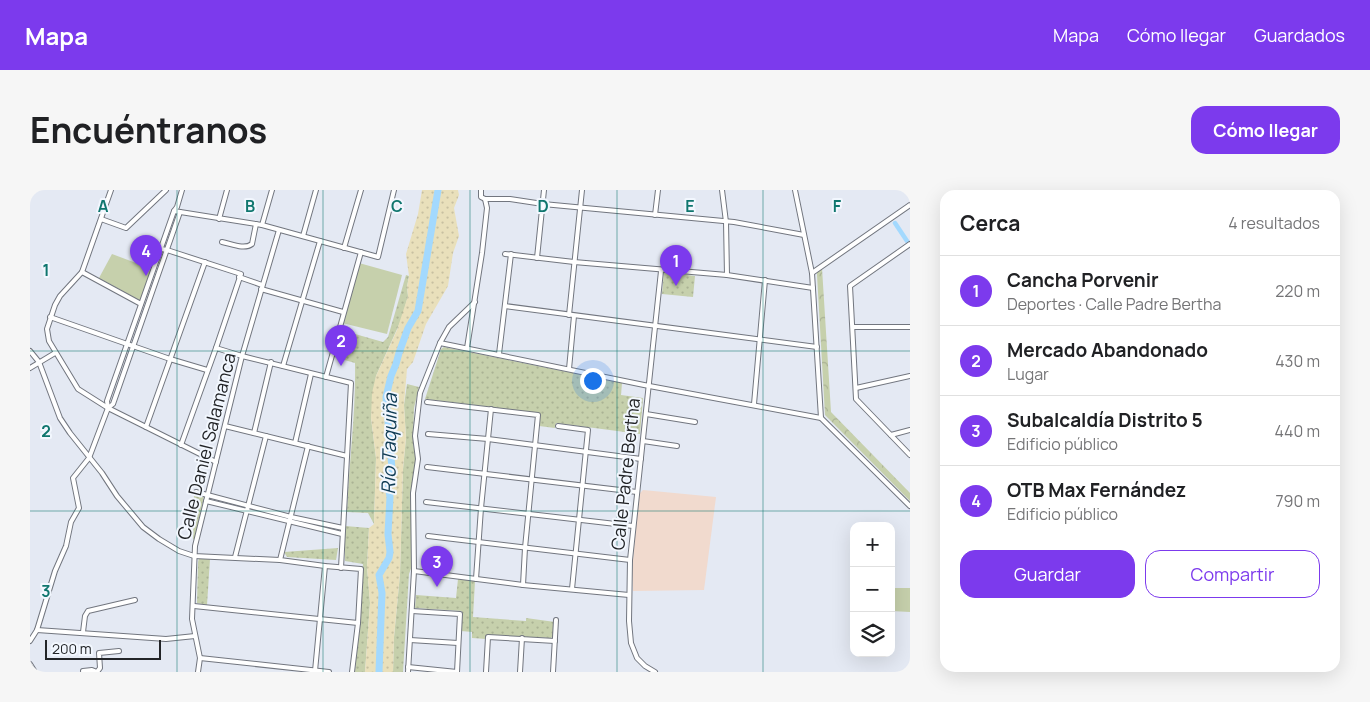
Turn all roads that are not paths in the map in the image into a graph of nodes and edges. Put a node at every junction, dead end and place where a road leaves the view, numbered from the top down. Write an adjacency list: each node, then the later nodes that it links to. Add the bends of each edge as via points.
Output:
1 (111, 190): 22 (street)
2 (166, 190): 22 (street, via 126,228)
3 (182, 190): 19 (street)
4 (227, 190): 23 (street)
5 (272, 190): 26 (street)
6 (316, 190): 29 (street)
7 (361, 190): 33 (street)
8 (394, 190): 36 (street, via 378,257)
9 (481, 190): 15 (street)
10 (544, 190): 16 (street)
11 (582, 190): 18 (street)
12 (658, 190): 21 (street)
13 (722, 190): 24 (street)
14 (794, 190): 28 (street)
15 (485, 199): 16 (street); 51 (street, via 487,208)
16 (543, 204): 18 (street); 39 (street)
17 (910, 204): 44 (street)
18 (580, 208): 21 (street); 41 (street)
19 (174, 211): 20 (street); 34 (street)
20 (180, 212): 23 (street); 35 (street)
21 (655, 215): 24 (street)
22 (100, 219): 43 (street)
23 (219, 219): 25 (street)
24 (726, 222): 28 (street); 45 (street)
25 (256, 224): 26 (street); 31 (street, via 250,247)
26 (262, 225): 27 (street)
27 (279, 230): 29 (street); 48 (street, Calle Daniel Salamanca)
28 (804, 235): 44 (street)
29 (303, 236): 30 (street)
30 (320, 241): 33 (street); 50 (street)
31 (222, 242)
32 (910, 244): 59 (street, via 850,286)
33 (344, 248): 36 (street)
34 (160, 249): 35 (street); 52 (street)
35 (167, 250): 40 (street); 64 (street)
36 (361, 252): 54 (street)
37 (505, 254): 38 (street)
38 (511, 254): 39 (street); 53 (street)
39 (537, 258): 41 (street)
40 (204, 262): 46 (street, via 241,274); 72 (street)
41 (574, 262): 42 (street); 55 (street)
42 (661, 271): 45 (street); 58 (street, Calle Padre Bertha)
43 (82, 272): 52 (street); 57 (street, via 60,296)
44 (812, 272): 49 (street)
45 (727, 275): 47 (street)
46 (239, 277): 48 (street); 66 (street)
47 (765, 280): 49 (street); 61 (street)
48 (261, 287): 50 (street); 71 (street, Calle Daniel Salamanca)
49 (813, 288): 65 (street)
50 (301, 301): 54 (street); 75 (street)
51 (474, 302): 62 (street, via 449,327); 67 (street)
52 (141, 304): 63 (street)
53 (505, 306): 55 (street); 70 (street)
54 (343, 312): 80 (street)
55 (568, 316): 56 (street)
56 (574, 316): 58 (street); 77 (street)
57 (50, 317): 63 (street); 69 (street, via 47,329)
58 (654, 327): 61 (street); 82 (street, Calle Padre Bertha)
59 (853, 327): 60 (street); 83 (street)
60 (910, 327)
61 (759, 340): 65 (street); 85 (street)
62 (440, 343): 67 (street); 141 (street, via 419,399 415,436 418,459 413,493)
63 (128, 344): 64 (street); 86 (street, via 107,401)
64 (133, 346): 72 (street); 86 (street, via 113,404)
65 (817, 347): 89 (street)
66 (216, 348): 71 (street); 78 (street)
67 (467, 348): 70 (street)
68 (30, 351): 73 (street)
69 (55, 353): 73 (street); 86 (street, via 78,389)
70 (499, 354): 77 (street)
71 (242, 356): 74 (street); 91 (street, Calle Daniel Salamanca)
72 (170, 359): 78 (street); 93 (street)
73 (38, 362): 76 (street); 109 (street, via 60,418)
74 (271, 362): 75 (street); 95 (street)
75 (283, 366): 79 (street)
76 (30, 368)
77 (569, 369): 82 (street)
78 (207, 370): 102 (street)
79 (312, 374): 80 (street); 101 (street)
80 (326, 376): 108 (street, via 352,383)
81 (910, 376): 83 (street)
82 (649, 385): 85 (street); 88 (street, Calle Padre Bertha)
83 (856, 388): 97 (street, via 856,399)
84 (427, 402): 87 (street)
85 (754, 404): 89 (street)
86 (108, 408): 93 (street); 109 (street)
87 (491, 409): 99 (street); 104 (street, via 538,415)
88 (646, 414): 90 (street); 100 (street, Calle Padre Bertha)
89 (821, 418): 122 (street)
90 (695, 422)
91 (224, 426): 95 (street); 111 (street, Calle Daniel Salamanca)
92 (558, 426): 106 (street, via 588,430)
93 (146, 427): 102 (street)
94 (910, 430): 97 (street)
95 (254, 433): 98 (street)
96 (428, 434): 99 (street)
97 (891, 435): 107 (street)
98 (266, 436): 101 (street); 121 (street)
99 (488, 439): 104 (street); 113 (street)
100 (643, 441): 105 (street); 110 (street, Calle Padre Bertha)
101 (295, 443): 103 (street)
102 (181, 445): 111 (street)
103 (308, 446): 108 (street); 126 (street)
104 (536, 446): 106 (street); 114 (street)
105 (677, 446)
106 (586, 452): 110 (street); 115 (street)
107 (910, 455)
108 (347, 456): 129 (street)
109 (89, 458): 135 (street, via 143,527 179,551); 152 (street, via 73,478 79,508 71,522)
110 (641, 459): 117 (street, Calle Padre Bertha)
111 (216, 462): 118 (street, Calle Daniel Salamanca)
112 (428, 467): 113 (street)
113 (485, 473): 114 (street); 123 (street)
114 (532, 480): 115 (street); 125 (street)
115 (582, 486): 117 (street); 127 (street)
116 (196, 492): 118 (street)
117 (637, 492): 128 (street, Calle Padre Bertha)
118 (208, 495): 119 (street, Calle Daniel Salamanca); 121 (street)
119 (206, 501): 124 (street); 135 (street, Calle Daniel Salamanca)
120 (426, 502): 123 (street)
121 (248, 506): 124 (street); 126 (street)
122 (910, 506)
123 (481, 508): 125 (street); 132 (street)
124 (246, 511): 126 (street); 136 (street)
125 (528, 515): 127 (street); 133 (street)
126 (290, 519): 129 (street); 130 (street); 137 (street)
127 (579, 520): 128 (street); 134 (street)
128 (634, 526): 138 (street, Calle Padre Bertha)
129 (343, 528): 130 (street)
130 (342, 534): 140 (street)
131 (428, 536): 132 (street)
132 (478, 542): 133 (street); 142 (street)
133 (525, 548): 134 (street); 143 (street)
134 (576, 554): 138 (street); 144 (street)
135 (194, 556): 136 (street); 147 (street, Calle Daniel Salamanca)
136 (235, 557): 137 (street)
137 (280, 560): 139 (street)
138 (630, 560): 145 (street, Calle Padre Bertha)
139 (325, 566): 140 (street); 149 (street)
140 (341, 568): 151 (street, via 360,569)
141 (414, 571): 142 (street); 148 (street)
142 (476, 579): 143 (street)
143 (523, 585): 144 (street)
144 (572, 589): 145 (street)
145 (629, 595): 175 (street, Calle Padre Bertha, via 631,643 637,658)
146 (135, 600): 153 (street, via 88,611)
147 (194, 606): 149 (street); 154 (street, Calle Daniel Salamanca)
148 (412, 611): 156 (street); 159 (street, via 460,614)
149 (320, 620): 151 (street); 165 (street)
150 (556, 620): 157 (street)
151 (358, 623): 170 (street)
152 (37, 630): 153 (street); 158 (street)
153 (83, 632): 154 (street, via 166,639)
154 (195, 636): 161 (street, Calle Daniel Salamanca)
155 (522, 638): 157 (street); 172 (street, via 488,637); 173 (street)
156 (410, 640): 159 (street); 163 (street)
157 (555, 640): 174 (street)
158 (30, 641)
159 (458, 643): 171 (street)
160 (119, 651): 167 (street, via 99,653)
161 (200, 658): 165 (street); 168 (street, Calle Daniel Salamanca)
162 (30, 664): 166 (street)
163 (408, 670): 171 (street)
164 (83, 671): 167 (street)
165 (315, 671): 169 (street)
166 (35, 672)
167 (98, 672)
168 (198, 672)
169 (329, 672)
170 (352, 672)
171 (457, 672)
172 (486, 672)
173 (520, 672)
174 (553, 672)
175 (654, 672)

